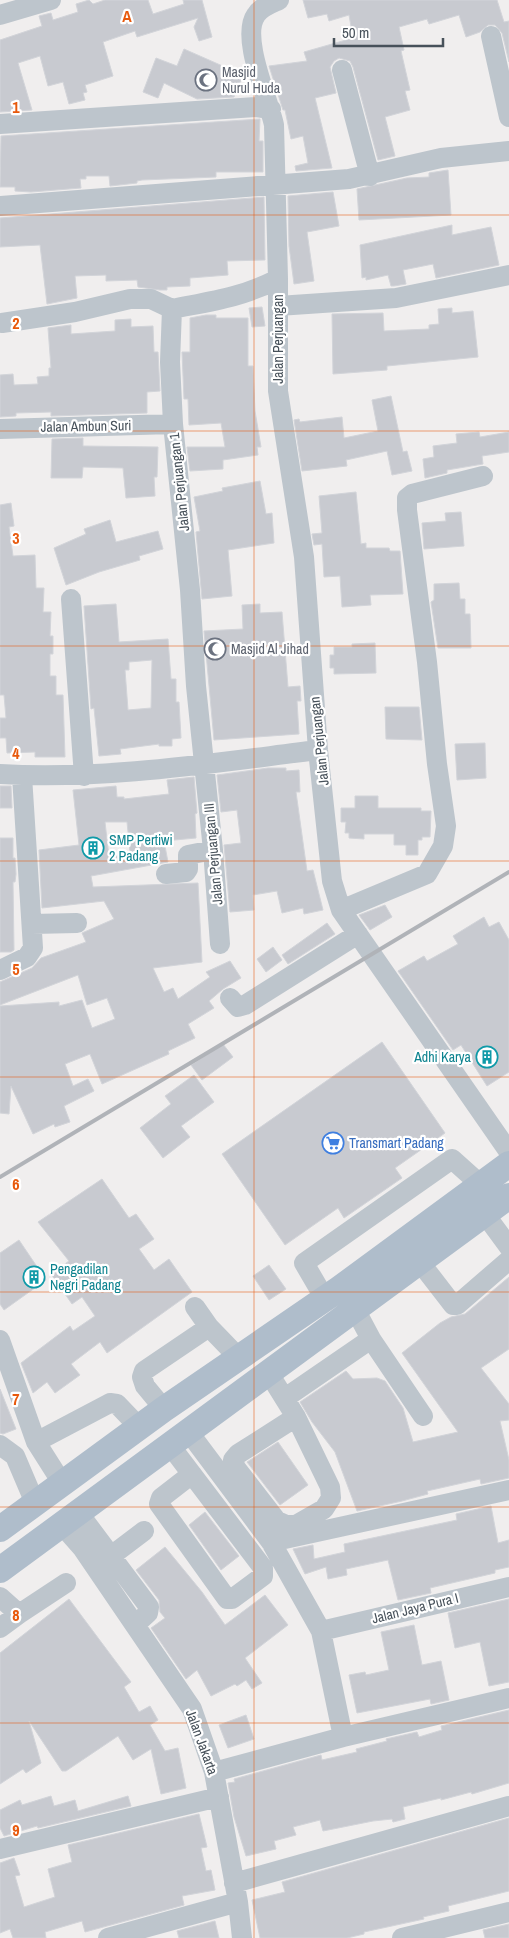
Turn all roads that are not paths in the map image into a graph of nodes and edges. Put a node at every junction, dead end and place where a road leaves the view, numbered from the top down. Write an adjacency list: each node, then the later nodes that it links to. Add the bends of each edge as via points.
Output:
1 (51, 0): 3 (street)
2 (278, 0): 6 (street, Jalan Perjuangan, via 264,6 254,16 252,40 258,78)
3 (0, 14)
4 (490, 36): 7 (street)
5 (342, 70): 10 (street)
6 (271, 109): 8 (street); 11 (street, Jalan Perjuangan)
7 (509, 117)
8 (0, 124)
9 (509, 151): 10 (street, via 441,158)
10 (370, 176): 11 (street)
11 (276, 186): 12 (street); 14 (street, Jalan Perjuangan)
12 (0, 206)
13 (509, 275): 15 (street, via 396,298)
14 (278, 279): 15 (street, Jalan Perjuangan); 16 (street, via 223,301)
15 (278, 306): 22 (street, Jalan Perjuangan, via 278,391 304,558)
16 (172, 309): 17 (street, via 151,299 130,299 75,312); 18 (street, Jalan Perjuangan 1)
17 (2, 323)
18 (173, 424): 19 (street, Jalan Ambun Suri); 23 (street, Jalan Perjuangan 1)
19 (0, 429)
20 (483, 476): 29 (street, via 407,498 446,826 443,846 427,874)
21 (71, 599): 26 (street)
22 (318, 750): 23 (street); 29 (street, Jalan Perjuangan, via 332,881)
23 (205, 764): 26 (street); 27 (street, Jalan Perjuangan III)
24 (0, 774): 25 (street)
25 (22, 776): 26 (street); 31 (street)
26 (84, 776)
27 (213, 850): 28 (street, via 188,854 186,872); 33 (street, Jalan Perjuangan III)
28 (166, 874)
29 (341, 910): 32 (street, Jalan Perjuangan)
30 (77, 923): 31 (street)
31 (32, 924): 34 (street, via 33,948 27,957)
32 (358, 934): 35 (street, via 245,1006 238,1007); 36 (street, Jalan Perjuangan)
33 (220, 944)
34 (0, 970)
35 (230, 998)
36 (509, 1152)
37 (509, 1164): 38 (main road)
38 (481, 1185): 44 (main road); 44 (street, via 452,1159 304,1263)
39 (509, 1196): 40 (main road)
40 (484, 1213): 41 (street); 43 (main road)
41 (509, 1247)
42 (509, 1260): 43 (street, via 457,1305)
43 (419, 1261): 46 (main road)
44 (324, 1299): 50 (main road)
45 (195, 1307): 47 (street)
46 (355, 1309): 48 (street); 51 (main road)
47 (209, 1327): 50 (street); 53 (street, via 144,1371 145,1386)
48 (371, 1339): 52 (street); 54 (street)
49 (0, 1340): 58 (street)
50 (238, 1357): 53 (main road)
51 (268, 1372): 52 (street); 57 (main road)
52 (285, 1398): 55 (street)
53 (164, 1409): 56 (main road)
54 (422, 1416)
55 (296, 1417): 55 (street, via 233,1460 277,1522 286,1525 296,1525 324,1509 331,1498 330,1487)
56 (139, 1426): 58 (street, via 117,1404 110,1403); 60 (main road)
57 (179, 1437): 61 (main road); 62 (street); 69 (street)
58 (36, 1442): 63 (street)
59 (0, 1445): 65 (street, via 15,1456)
60 (112, 1446): 61 (main road); 63 (main road)
61 (132, 1472): 66 (main road)
62 (192, 1474): 62 (street, via 263,1568 263,1576 232,1599 227,1598 159,1504 161,1498)
63 (62, 1483): 65 (main road)
64 (509, 1490): 69 (street)
65 (35, 1503): 67 (main road)
66 (70, 1518): 70 (street); 71 (main road); 76 (street, Jalan Jakarta, via 83,1549)
67 (0, 1529)
68 (144, 1531): 70 (street)
69 (271, 1542): 78 (street)
70 (111, 1556): 76 (street, via 149,1607 148,1614)
71 (0, 1570)
72 (66, 1583): 75 (street)
73 (509, 1587): 78 (street, Jalan Jaya Pura I)
74 (0, 1596): 75 (street)
75 (19, 1614): 77 (street)
76 (135, 1625): 81 (street, Jalan Jakarta, via 192,1709)
77 (0, 1628)
78 (321, 1631): 80 (street)
79 (509, 1698): 80 (street)
80 (344, 1737): 81 (street)
81 (214, 1772): 82 (street, Jalan Jakarta)
82 (218, 1797): 84 (street); 85 (street, Jalan Jakarta)
83 (509, 1806): 85 (street)
84 (0, 1848)
85 (236, 1893): 87 (street); 88 (street, Jalan Jakarta)
86 (509, 1912): 89 (street)
87 (108, 1938)
88 (242, 1938)
89 (402, 1938)

